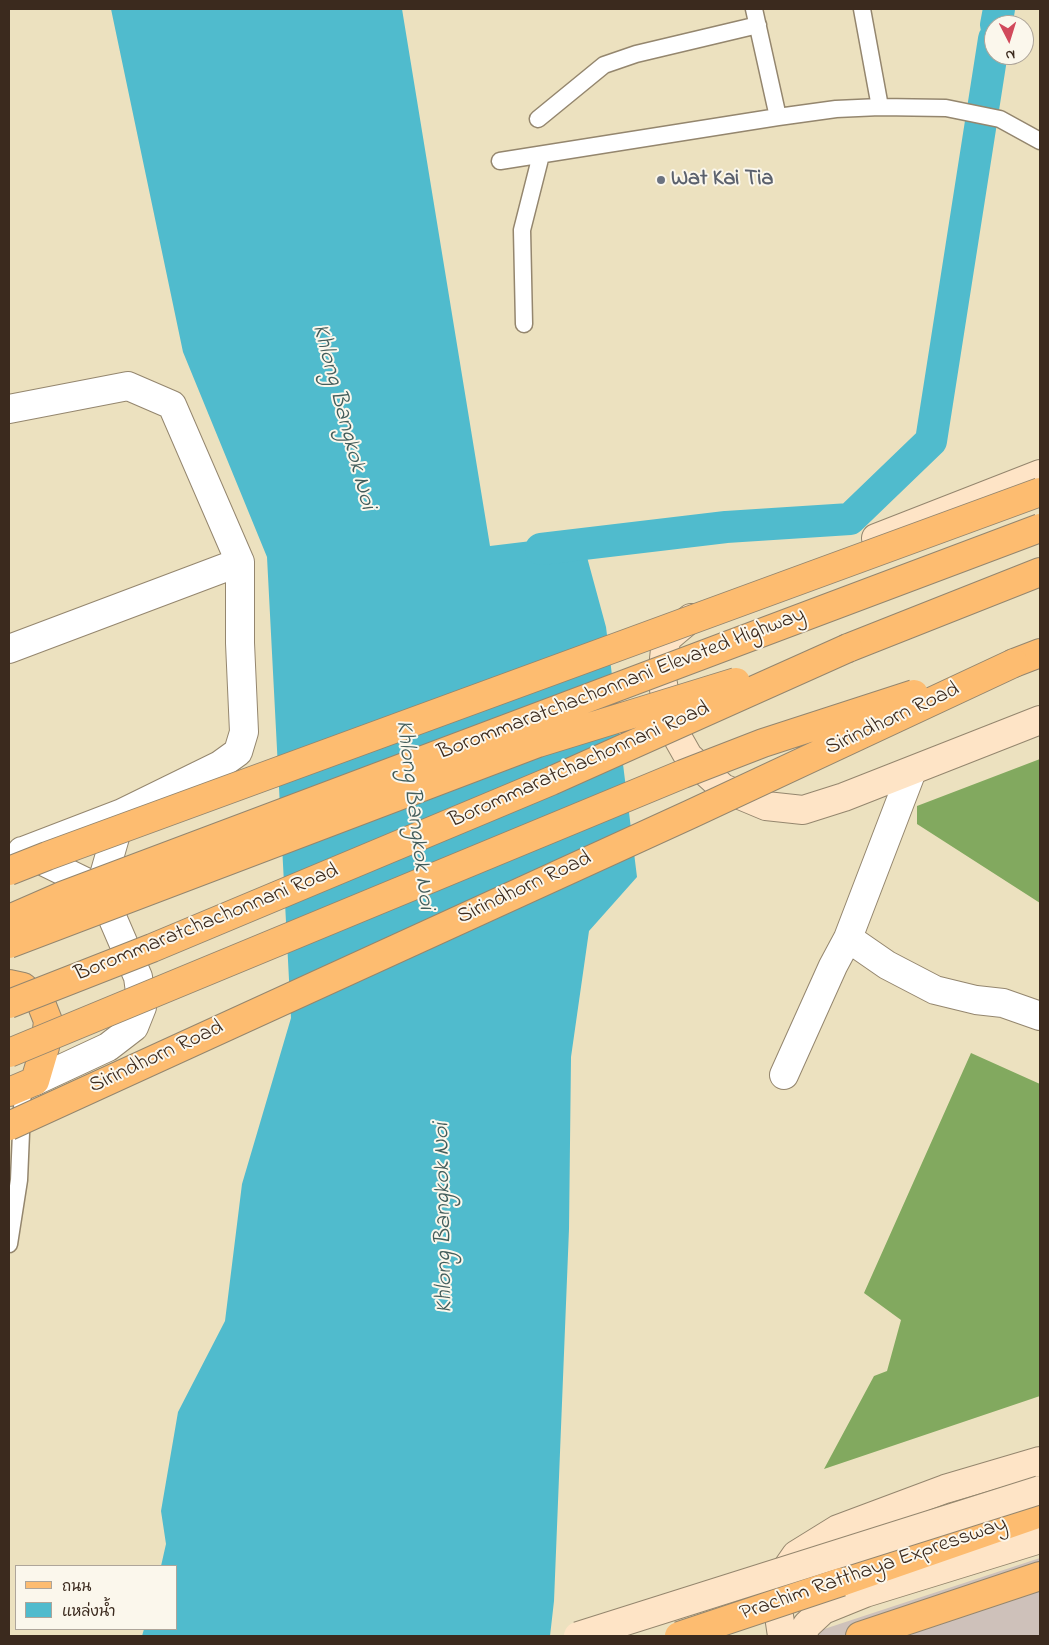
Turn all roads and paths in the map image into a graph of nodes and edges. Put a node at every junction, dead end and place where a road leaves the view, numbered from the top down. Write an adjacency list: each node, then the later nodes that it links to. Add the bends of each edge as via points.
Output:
1 (754, 9): 3 (lane)
2 (862, 9): 4 (lane)
3 (758, 25): 5 (lane); 6 (lane, via 636,54 604,65)
4 (880, 107): 5 (lane); 7 (lane, via 946,108 1000,119)
5 (778, 117): 8 (lane)
6 (538, 119)
7 (1040, 141)
8 (541, 155): 9 (lane); 10 (lane, via 522,230)
9 (500, 161)
10 (524, 324)
11 (9, 409): 15 (street, via 128,386 172,405)
12 (1040, 474): 22 (main road, via 707,605 666,639 662,679 671,726 688,756 723,788 766,806 803,810)
13 (1040, 492): 24 (main road, Borommaratchachonnani Elevated Highway, bridge, via 56,852)
14 (1040, 528): 26 (main road, Borommaratchachonnani Elevated Highway, bridge, via 64,896)
15 (240, 562): 18 (street); 23 (street, via 244,732 238,752 220,765)
16 (1040, 572): 17 (main road, Borommaratchachonnani Road)
17 (848, 648): 28 (main road, bridge, via 538,743); 30 (main road, Borommaratchachonnani Road, bridge, via 551,781 152,948)
18 (9, 650)
19 (1040, 653): 20 (main road, Borommaratchachonnani Road)
20 (1014, 663): 32 (main road, Borommaratchachonnani Road, bridge, via 763,743 683,774); 35 (main road, Sirindhorn Road, bridge)
21 (1040, 720): 22 (main road)
22 (912, 771): 27 (street)
23 (122, 813): 24 (street); 25 (street)
24 (13, 860): 25 (street)
25 (100, 889): 34 (street, via 138,977 142,1007 134,1027 108,1047)
26 (9, 920)
27 (848, 938): 31 (street, via 887,965 935,990 1003,1003); 33 (street)
28 (9, 944)
29 (9, 984): 34 (main road, via 23,987 41,1003 48,1020 45,1047)
30 (9, 1004)
31 (1040, 1016)
32 (9, 1053)
33 (784, 1075)
34 (22, 1086): 36 (lane, via 19,1180)
35 (9, 1126)
36 (9, 1244)
37 (1040, 1461): 44 (main road, via 944,1489 838,1529 796,1555 775,1589)
38 (1040, 1490): 42 (main road, bridge)
39 (1040, 1513): 43 (main road, Prachim Ratthaya Expressway, bridge)
40 (1040, 1539): 45 (main road, via 823,1610 807,1625)
41 (1040, 1576): 46 (main road)
42 (578, 1636)
43 (679, 1636)
44 (782, 1636)
45 (801, 1636)
46 (860, 1636)

